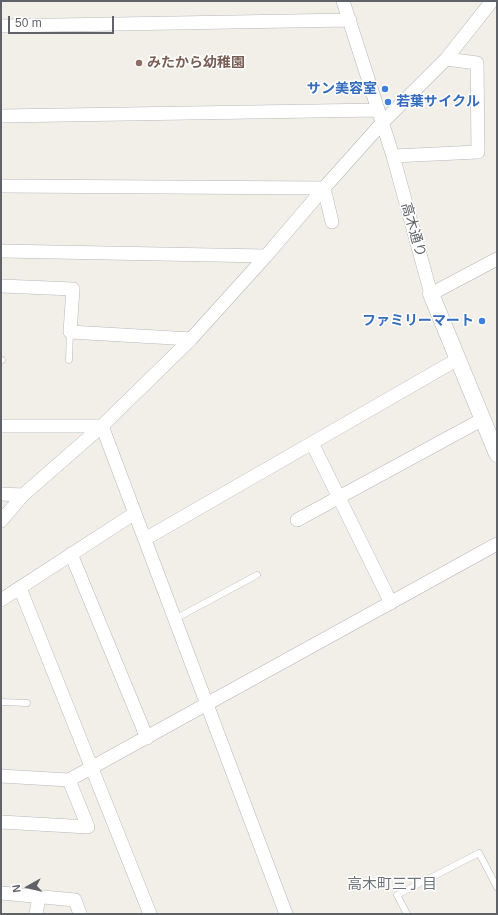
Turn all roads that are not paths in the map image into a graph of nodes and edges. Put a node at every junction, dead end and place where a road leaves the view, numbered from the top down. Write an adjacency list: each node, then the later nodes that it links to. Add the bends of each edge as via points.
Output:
1 (343, 1): 3 (street, 高木通り)
2 (492, 1): 5 (street)
3 (350, 20): 4 (street); 6 (street, 高木通り)
4 (1, 26)
5 (446, 59): 8 (street); 9 (street, via 477,62 478,152)
6 (378, 110): 7 (street); 8 (street, 高木通り)
7 (1, 116)
8 (382, 123): 9 (street, 高木通り); 11 (street)
9 (393, 156): 17 (street, 高木通り)
10 (1, 186): 11 (street)
11 (324, 188): 12 (street); 14 (street)
12 (332, 222)
13 (1, 251): 14 (street)
14 (266, 256): 19 (street)
15 (497, 259): 17 (street)
16 (1, 286): 18 (street, via 73,289)
17 (431, 294): 20 (street, 高木通り)
18 (70, 332): 19 (street); 21 (lane)
19 (190, 339): 24 (street)
20 (458, 359): 22 (street, 高木通り); 25 (street)
21 (69, 360)
22 (483, 419): 26 (street, 高木通り); 29 (street)
23 (1, 426): 24 (street)
24 (102, 426): 28 (street); 30 (street)
25 (312, 443): 29 (street); 33 (street)
26 (497, 454)
27 (1, 494): 28 (street)
28 (23, 495): 32 (street)
29 (339, 497): 31 (street); 39 (street)
30 (135, 513): 33 (street); 35 (street)
31 (298, 520)
32 (1, 521)
33 (145, 539): 40 (street)
34 (497, 544): 39 (street)
35 (71, 554): 37 (street); 44 (street)
36 (257, 575): 40 (lane)
37 (20, 588): 38 (street); 45 (street)
38 (1, 600)
39 (391, 603): 43 (street)
40 (175, 619): 43 (street)
41 (1, 702): 42 (lane)
42 (27, 703)
43 (207, 704): 44 (street); 55 (street)
44 (147, 738): 45 (street)
45 (92, 768): 47 (street); 54 (street)
46 (1, 776): 47 (street)
47 (69, 780): 48 (street, via 88,827)
48 (1, 822)
49 (497, 886): 56 (lane, via 479,853 397,895)
50 (1, 892): 51 (street)
51 (39, 897): 52 (street); 53 (street, via 75,900)
52 (36, 914)
53 (80, 914)
54 (150, 914)
55 (286, 914)
56 (407, 914)

